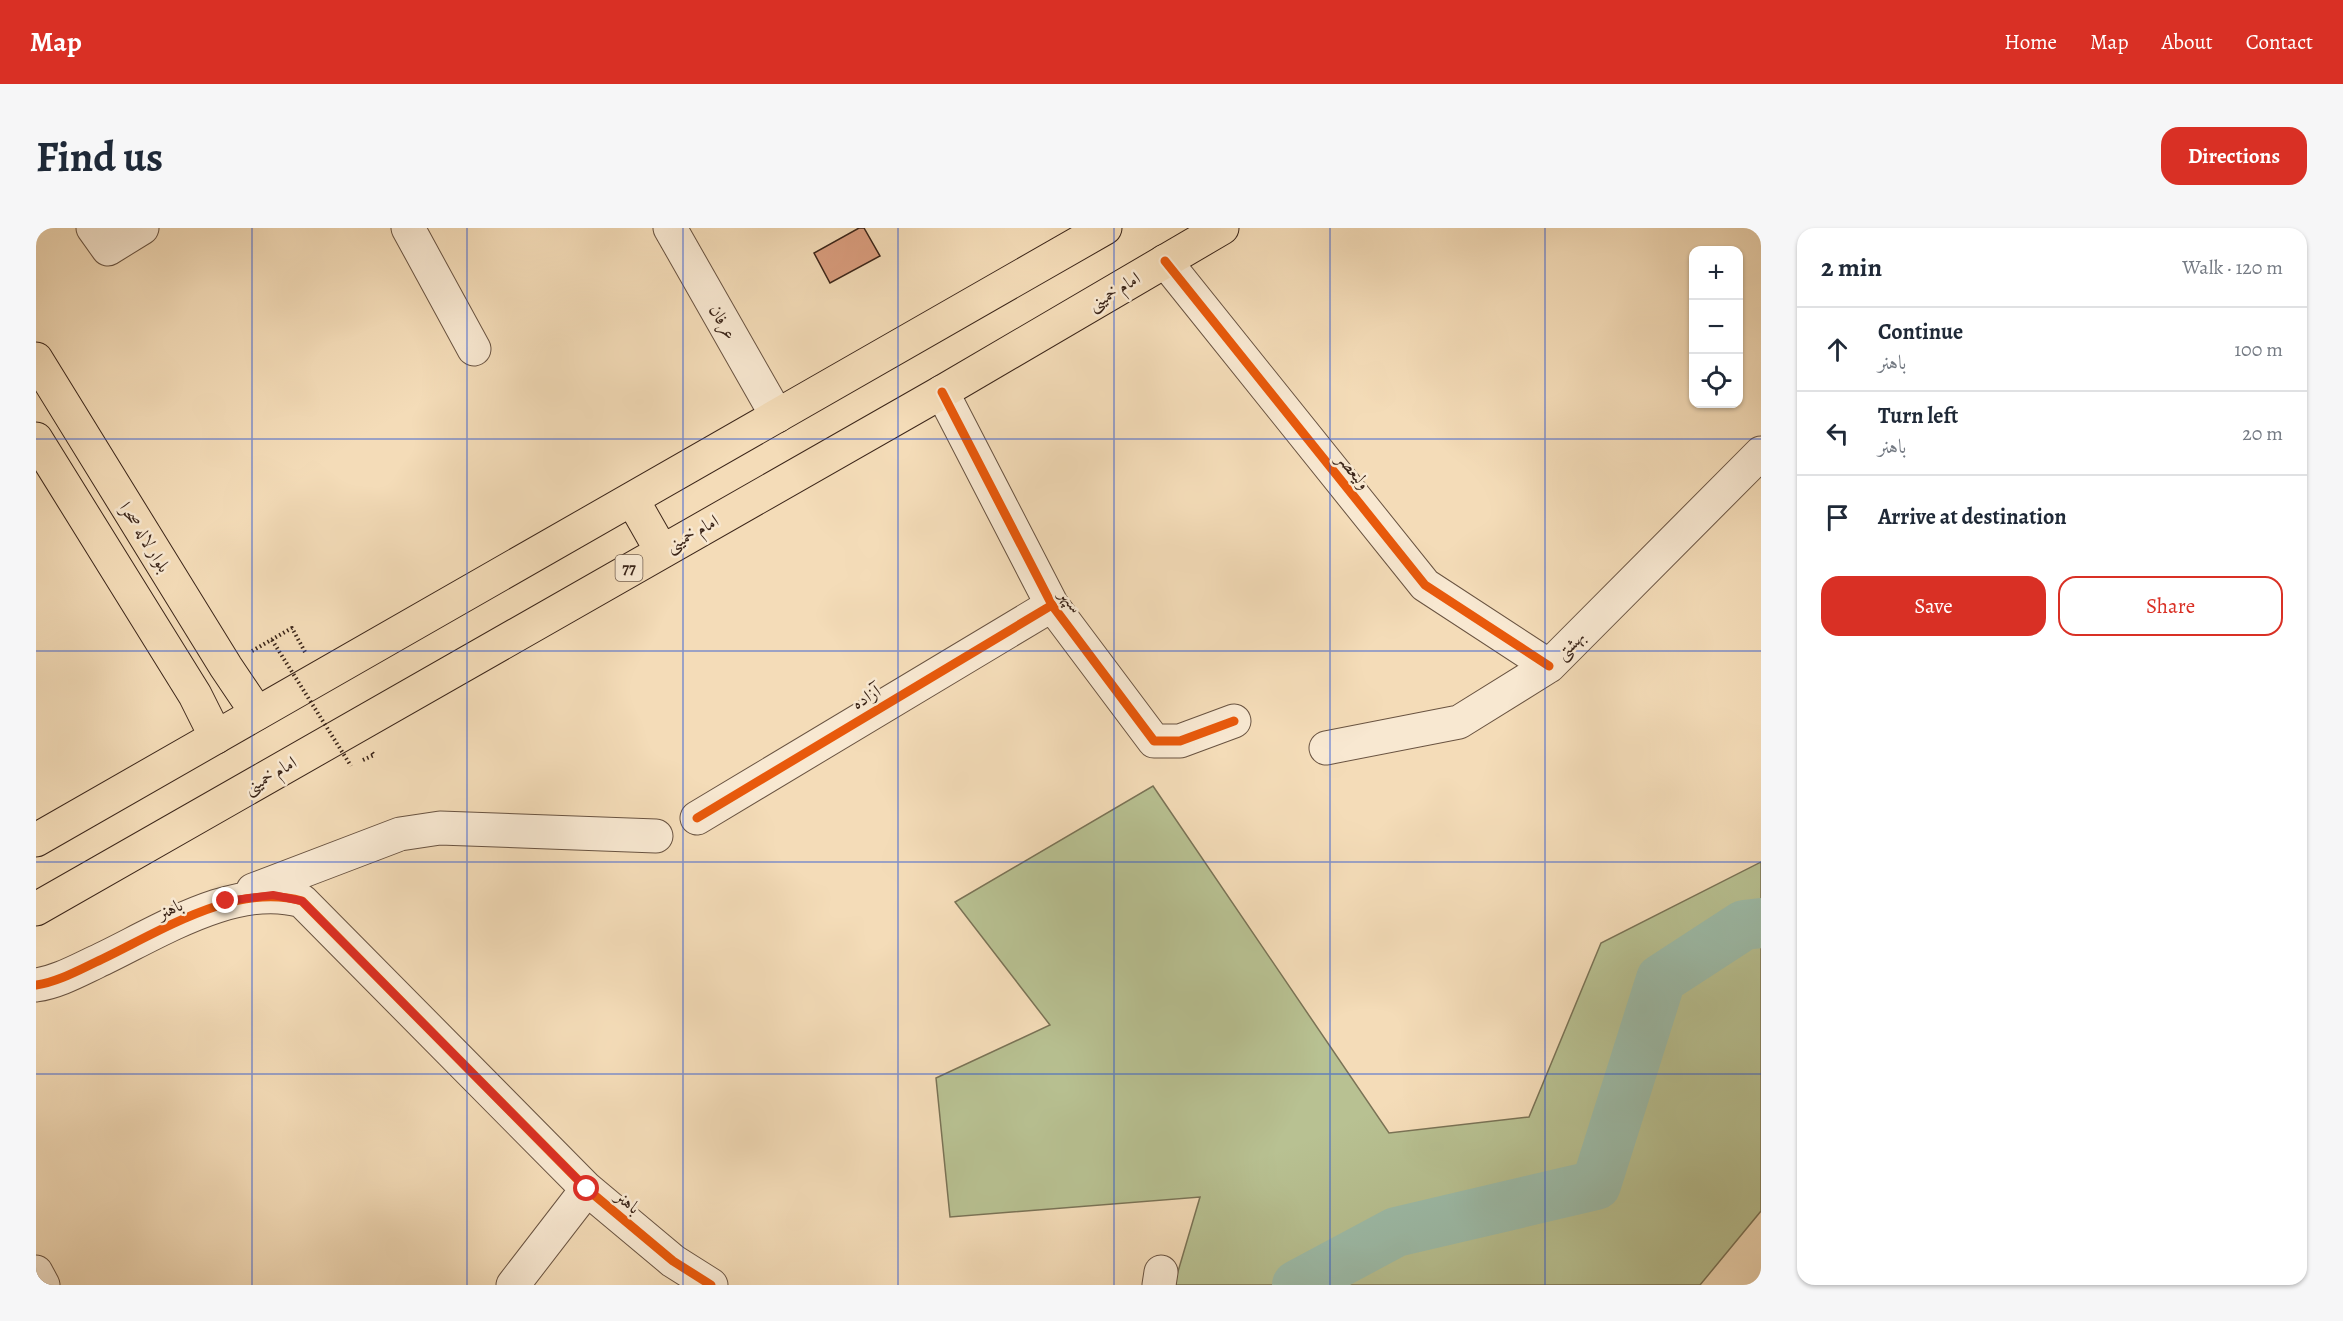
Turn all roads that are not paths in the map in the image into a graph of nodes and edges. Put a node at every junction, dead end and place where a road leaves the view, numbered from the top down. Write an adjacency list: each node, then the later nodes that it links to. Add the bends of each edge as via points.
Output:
1 (93, 228): 2 (street, via 108,249)
2 (142, 228)
3 (408, 228): 8 (street)
4 (670, 228): 11 (street, عرفان)
5 (1105, 228): 11 (main road)
6 (1222, 228): 7 (main road, امام خمینی / 77)
7 (1165, 261): 10 (main road, امام خمینی / 77); 18 (street, ولیعصر, via 1425,585)
8 (474, 349)
9 (36, 359): 17 (main road, بلوار لاله صحرا)
10 (942, 392): 15 (main road, امام خمینی / 77); 16 (street, سپهر)
11 (777, 416): 14 (main road)
12 (36, 439): 19 (main road)
13 (1761, 453): 18 (street, بهشتی)
14 (632, 499): 15 (main road); 20 (main road)
15 (662, 550): 28 (main road, امام خمینی / 77)
16 (1052, 605): 21 (street, سپهر, via 1154,741 1180,741); 24 (street, آزاده)
17 (213, 646): 19 (main road); 20 (main road, بلوار لاله صحرا)
18 (1549, 666): 23 (street, بهشتی, via 1459,722)
19 (177, 667): 22 (main road)
20 (257, 713): 22 (main road)
21 (1234, 721)
22 (216, 737): 26 (main road)
23 (1326, 748)
24 (697, 818)
25 (656, 836): 27 (street, via 440,828 400,834)
26 (36, 840)
27 (226, 901): 29 (street, باهنر, via 65,976); 30 (street, باهنر, via 273,895 302,901)
28 (36, 909)
29 (36, 985)
30 (587, 1189): 33 (street); 34 (street, باهنر, via 673,1261)
31 (36, 1272): 32 (street)
32 (44, 1285)
33 (513, 1285)
34 (711, 1285)

